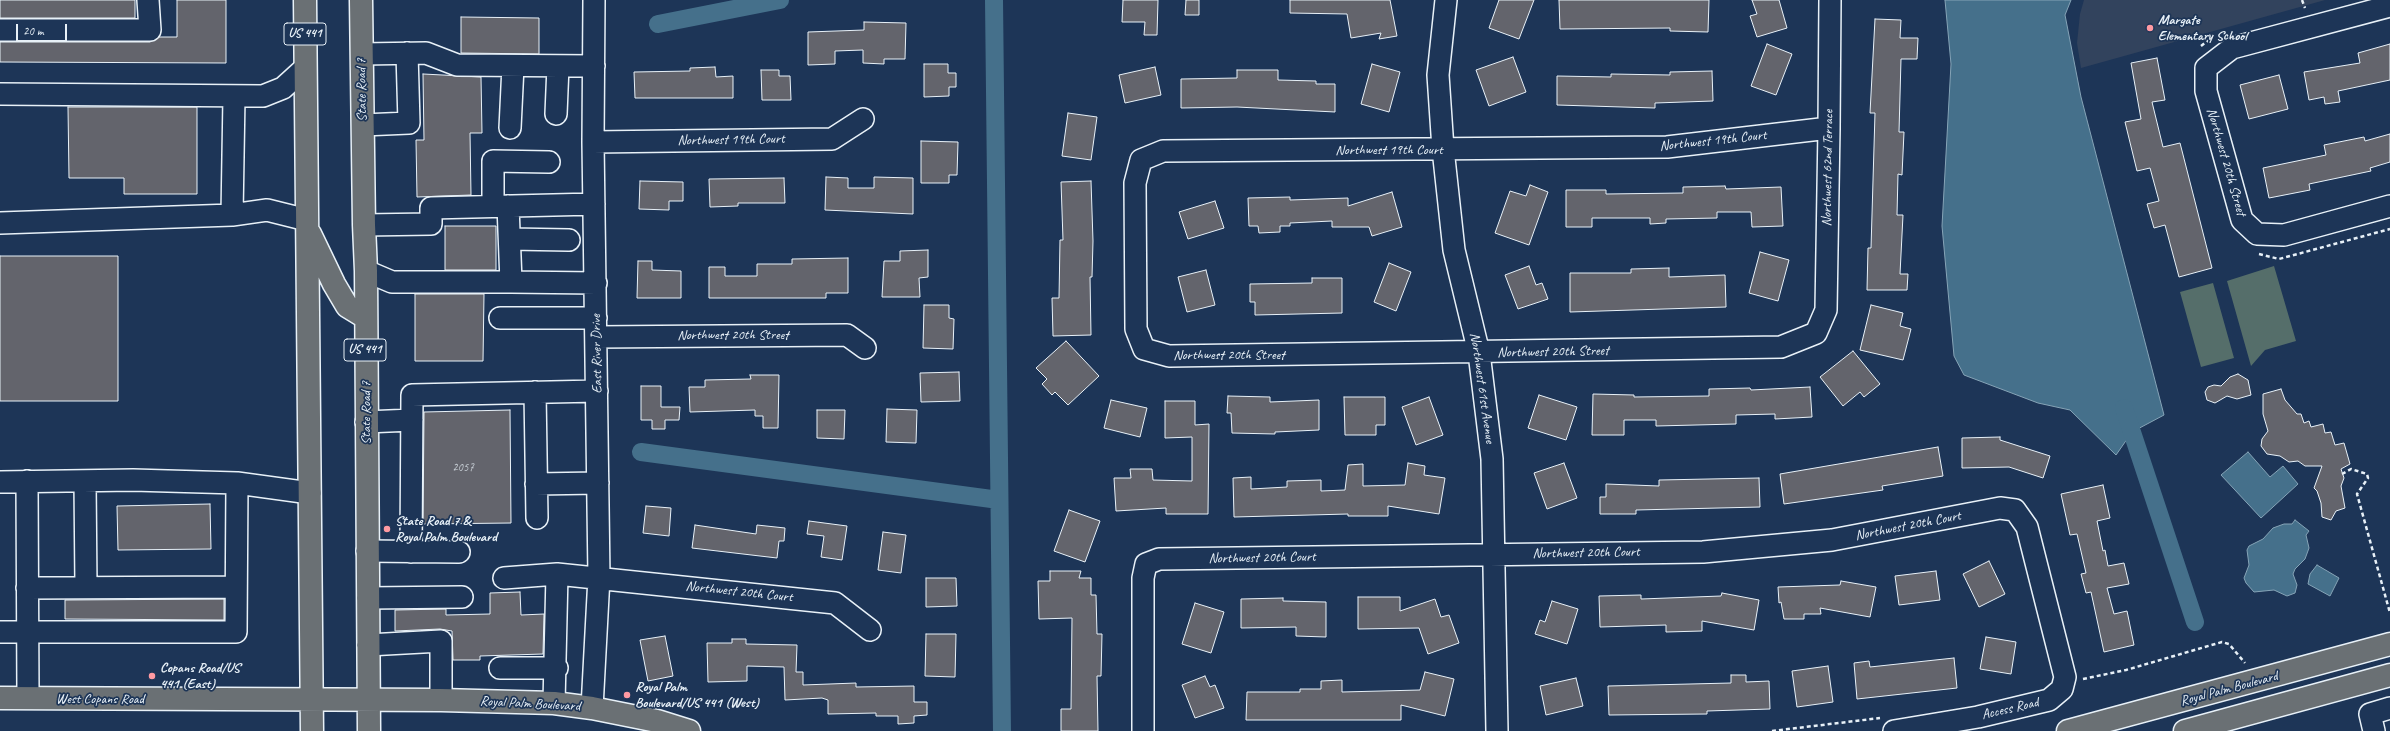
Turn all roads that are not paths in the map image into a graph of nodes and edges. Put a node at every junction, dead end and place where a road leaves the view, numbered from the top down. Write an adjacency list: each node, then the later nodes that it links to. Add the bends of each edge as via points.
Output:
1 (148, 0): 8 (street, via 150,30)
2 (305, 0): 14 (main road, US 441)
3 (361, 0): 9 (main road, State Road 7 / US 441)
4 (594, 0): 13 (street, East River Drive)
5 (1446, 0): 23 (street, Northwest 61st Avenue, via 1438,75)
6 (1830, 0): 21 (street, Northwest 62nd Terrace)
7 (2381, 5): 27 (street, Northwest 20th Street, via 2202,59 2206,90 2242,220 2258,234 2284,235)
8 (0, 30)
9 (362, 54): 10 (street); 19 (main road, State Road 7 / US 441)
10 (407, 54): 11 (street, via 426,53 457,65); 19 (street, via 409,123)
11 (513, 66): 12 (street); 20 (street)
12 (558, 66): 13 (street); 17 (street)
13 (594, 66): 22 (street, East River Drive)
14 (305, 68): 16 (street, via 283,88 263,96); 30 (main road, US 441)
15 (0, 94): 16 (street)
16 (234, 97): 28 (street)
17 (556, 114)
18 (863, 119): 22 (street, Northwest 19th Court, via 832,139)
19 (363, 125): 31 (main road, State Road 7 / US 441)
20 (510, 128)
21 (1829, 128): 23 (street, Northwest 19th Court, via 1668,147); 40 (street, Northwest 62nd Terrace, via 1826,310)
22 (593, 142): 25 (street, East River Drive)
23 (1443, 149): 42 (street, Northwest 19th Court, via 1163,151 1141,160 1135,183 1136,329); 43 (street, Northwest 61st Avenue, via 1454,250)
24 (549, 162): 26 (street, via 484,161)
25 (594, 204): 26 (street); 36 (street, East River Drive)
26 (501, 206): 31 (street, via 431,208 431,224); 32 (street)
27 (2390, 206)
28 (232, 215): 29 (street); 30 (street, via 267,210)
29 (0, 223)
30 (307, 224): 37 (main road, via 334,284 347,306); 54 (main road, US 441)
31 (364, 225): 34 (main road, State Road 7 / US 441)
32 (510, 239): 33 (street); 35 (street)
33 (570, 240)
34 (366, 271): 35 (street, via 392,282); 37 (main road, State Road 7 / US 441)
35 (511, 282): 36 (street)
36 (596, 283): 39 (street, East River Drive)
37 (365, 317): 47 (main road, State Road 7 / US 441)
38 (500, 318): 39 (street, Northwest 20th Street)
39 (596, 328): 41 (street, Northwest 20th Street, via 847,335); 44 (street, East River Drive)
40 (1816, 333): 43 (street, Northwest 20th Street, via 1781,347)
41 (865, 348)
42 (1144, 349): 43 (street, Northwest 20th Street, via 1169,356)
43 (1479, 353): 59 (street, Northwest 61st Avenue, via 1492,459)
44 (597, 391): 45 (street); 52 (street, East River Drive)
45 (535, 392): 46 (street, via 412,395); 53 (street)
46 (412, 420): 47 (street); 57 (street)
47 (366, 422): 56 (main road, State Road 7 / US 441)
48 (27, 481): 49 (street); 50 (street); 65 (street)
49 (85, 481): 51 (street); 63 (street)
50 (0, 482)
51 (237, 483): 54 (street); 64 (street)
52 (598, 483): 53 (street); 61 (street, East River Drive)
53 (536, 484): 55 (street)
54 (310, 493): 79 (main road, US 441)
55 (537, 518)
56 (367, 551): 57 (street); 67 (main road, State Road 7 / US 441)
57 (412, 552): 58 (street)
58 (460, 552)
59 (1494, 554): 76 (street, Northwest 20th Court, via 1703,552 1832,540 2000,508 2015,510 2027,527); 89 (street, Northwest 20th Court, via 1159,559 1146,564 1143,578); 90 (street, Northwest 61st Avenue)
60 (557, 574): 61 (street, Northwest 20th Court); 62 (street, Northwest 20th Court); 74 (street)
61 (599, 577): 68 (street, Northwest 20th Court, via 835,603); 83 (street, East River Drive)
62 (504, 578)
63 (86, 587): 64 (street); 65 (street)
64 (236, 587): 70 (street, via 236,632)
65 (27, 588): 70 (street)
66 (462, 597): 67 (street)
67 (368, 598): 72 (main road, State Road 7 / US 441)
68 (870, 630)
69 (0, 632): 70 (street)
70 (26, 633): 78 (street)
71 (2390, 644): 92 (main road, Royal Palm Boulevard)
72 (368, 645): 80 (main road, State Road 7 / US 441); 81 (street, via 441,642)
73 (500, 668): 74 (street)
74 (557, 668): 82 (street)
75 (2390, 675): 93 (main road, Royal Palm Boulevard)
76 (2064, 679): 91 (street, Access Road, via 2062,689 2049,700 1978,717)
77 (0, 698): 78 (main road, West Copans Road)
78 (28, 698): 79 (main road, West Copans Road)
79 (312, 700): 80 (main road, West Copans Road); 86 (main road, US 441)
80 (369, 700): 81 (main road, Royal Palm Boulevard); 87 (main road, State Road 7 / US 441)
81 (441, 700): 82 (main road, Royal Palm Boulevard)
82 (554, 703): 83 (main road, Royal Palm Boulevard)
83 (592, 708): 88 (main road, Royal Palm Boulevard, via 657,721)
84 (2390, 708): 85 (street)
85 (2372, 722)
86 (312, 731)
87 (369, 731)
88 (689, 731)
89 (1143, 731)
90 (1497, 731)
91 (1894, 731)
92 (2068, 731)
93 (2185, 731)

